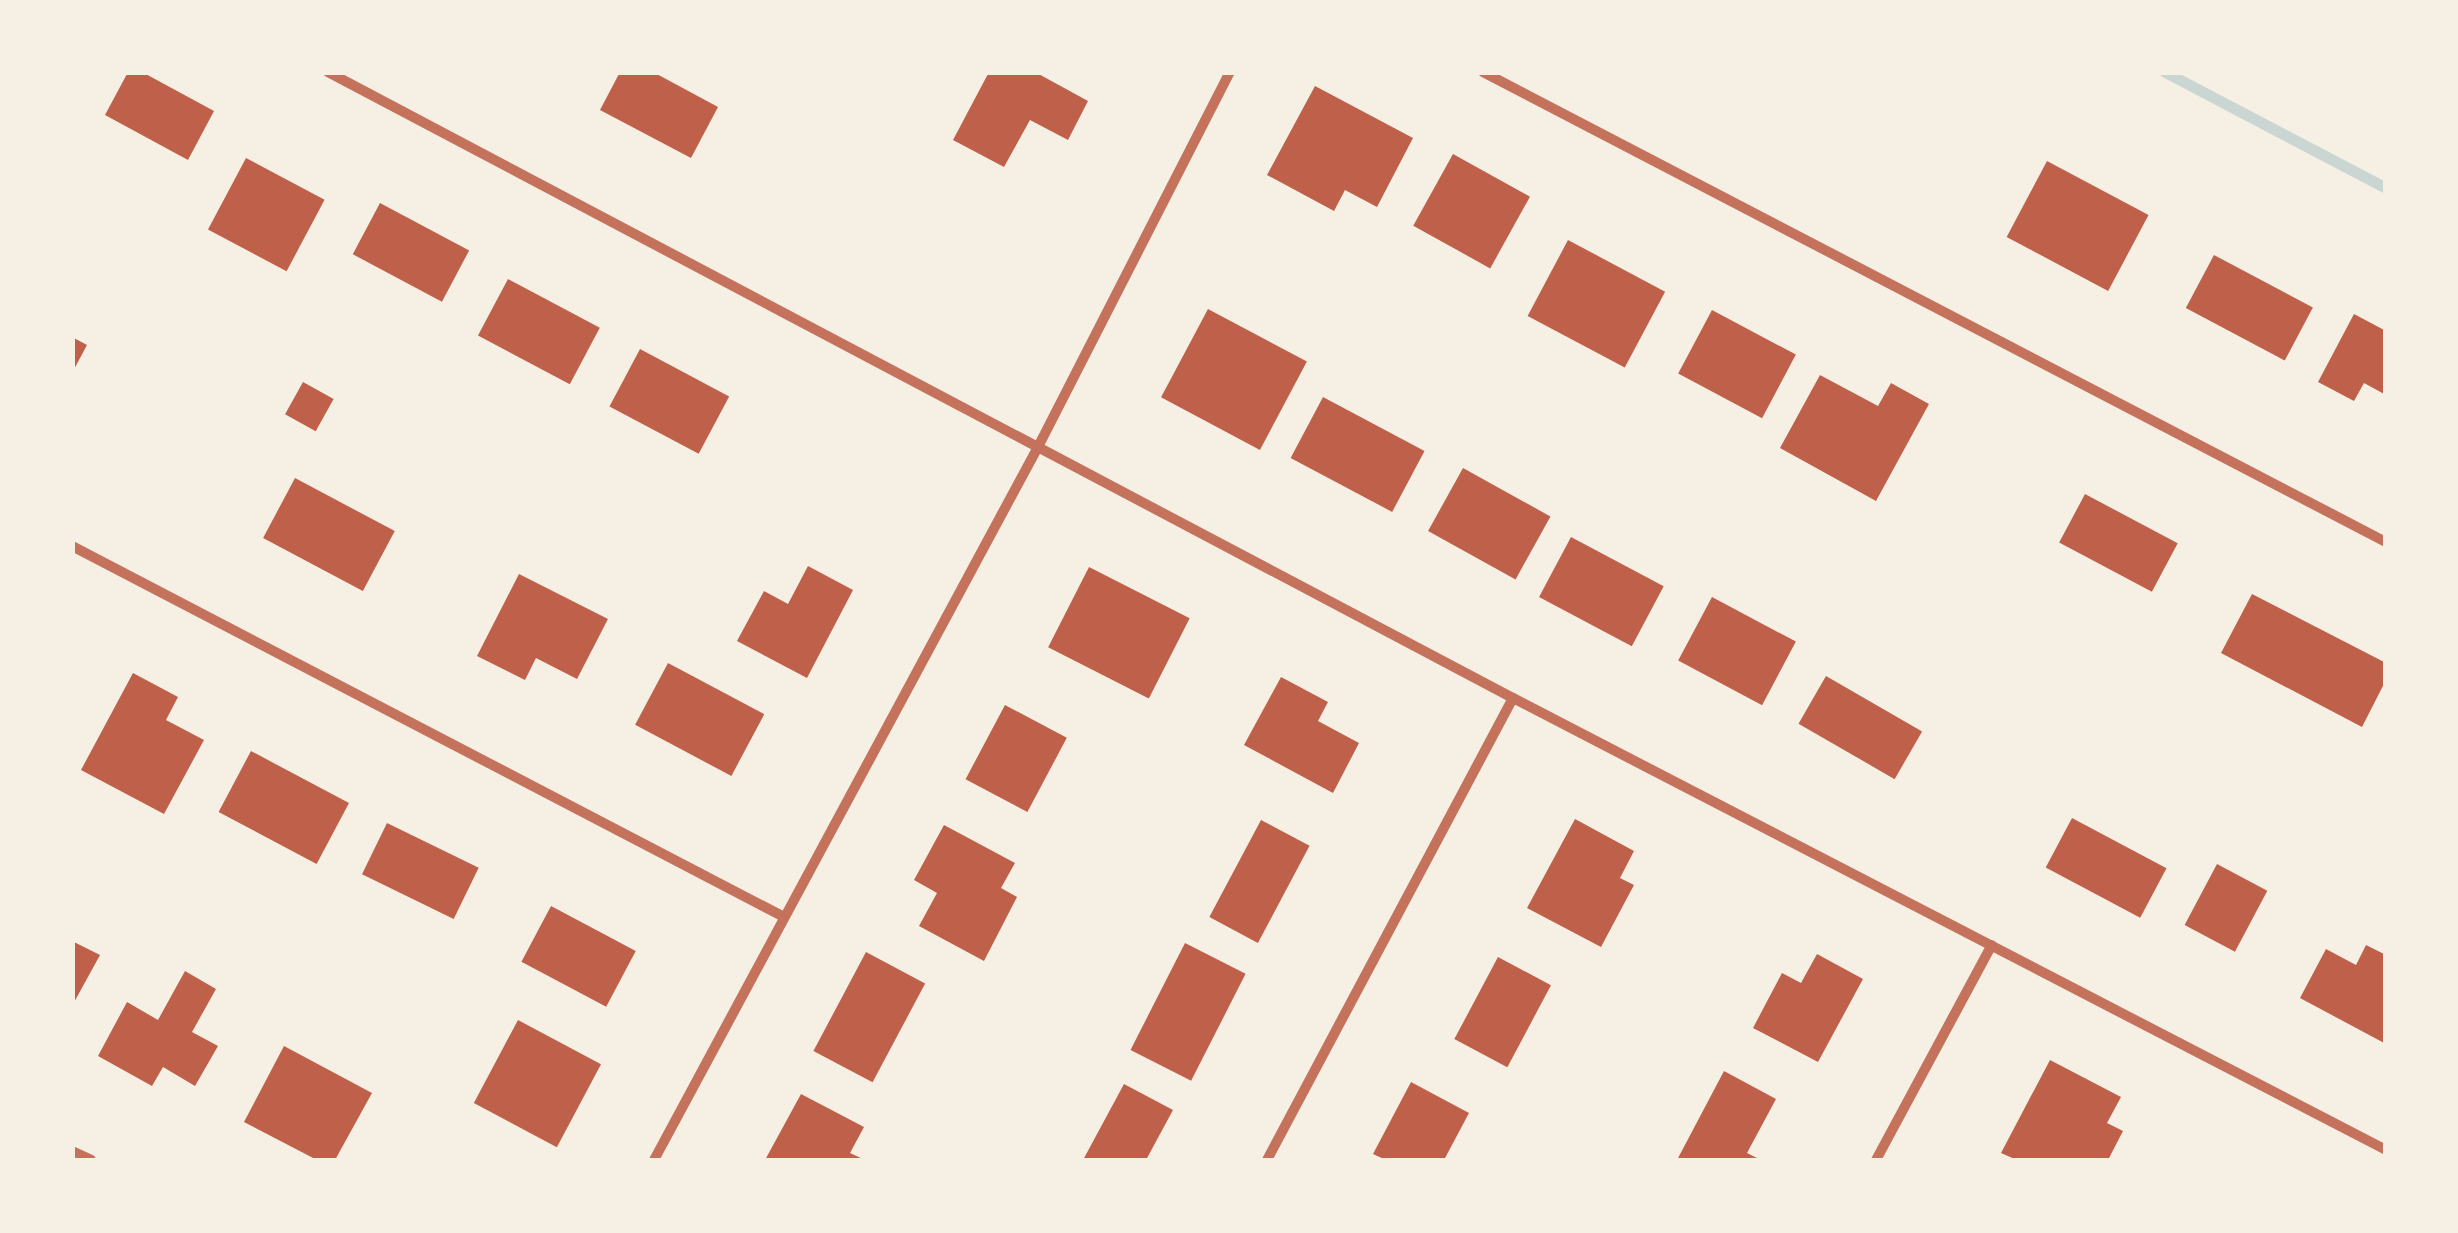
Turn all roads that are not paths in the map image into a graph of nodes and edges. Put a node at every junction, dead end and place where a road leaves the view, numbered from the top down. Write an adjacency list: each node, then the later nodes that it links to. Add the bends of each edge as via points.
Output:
1 (328, 72): 4 (street)
2 (1230, 72): 4 (street)
3 (1483, 72): 5 (street)
4 (1040, 445): 7 (street); 8 (street)
5 (2386, 542)
6 (72, 546): 8 (street)
7 (1514, 698): 9 (street); 14 (street)
8 (784, 917): 13 (street)
9 (1992, 944): 10 (street); 15 (street)
10 (2386, 1150)
11 (72, 1151): 12 (street)
12 (91, 1160)
13 (654, 1160)
14 (1267, 1160)
15 (1876, 1160)

